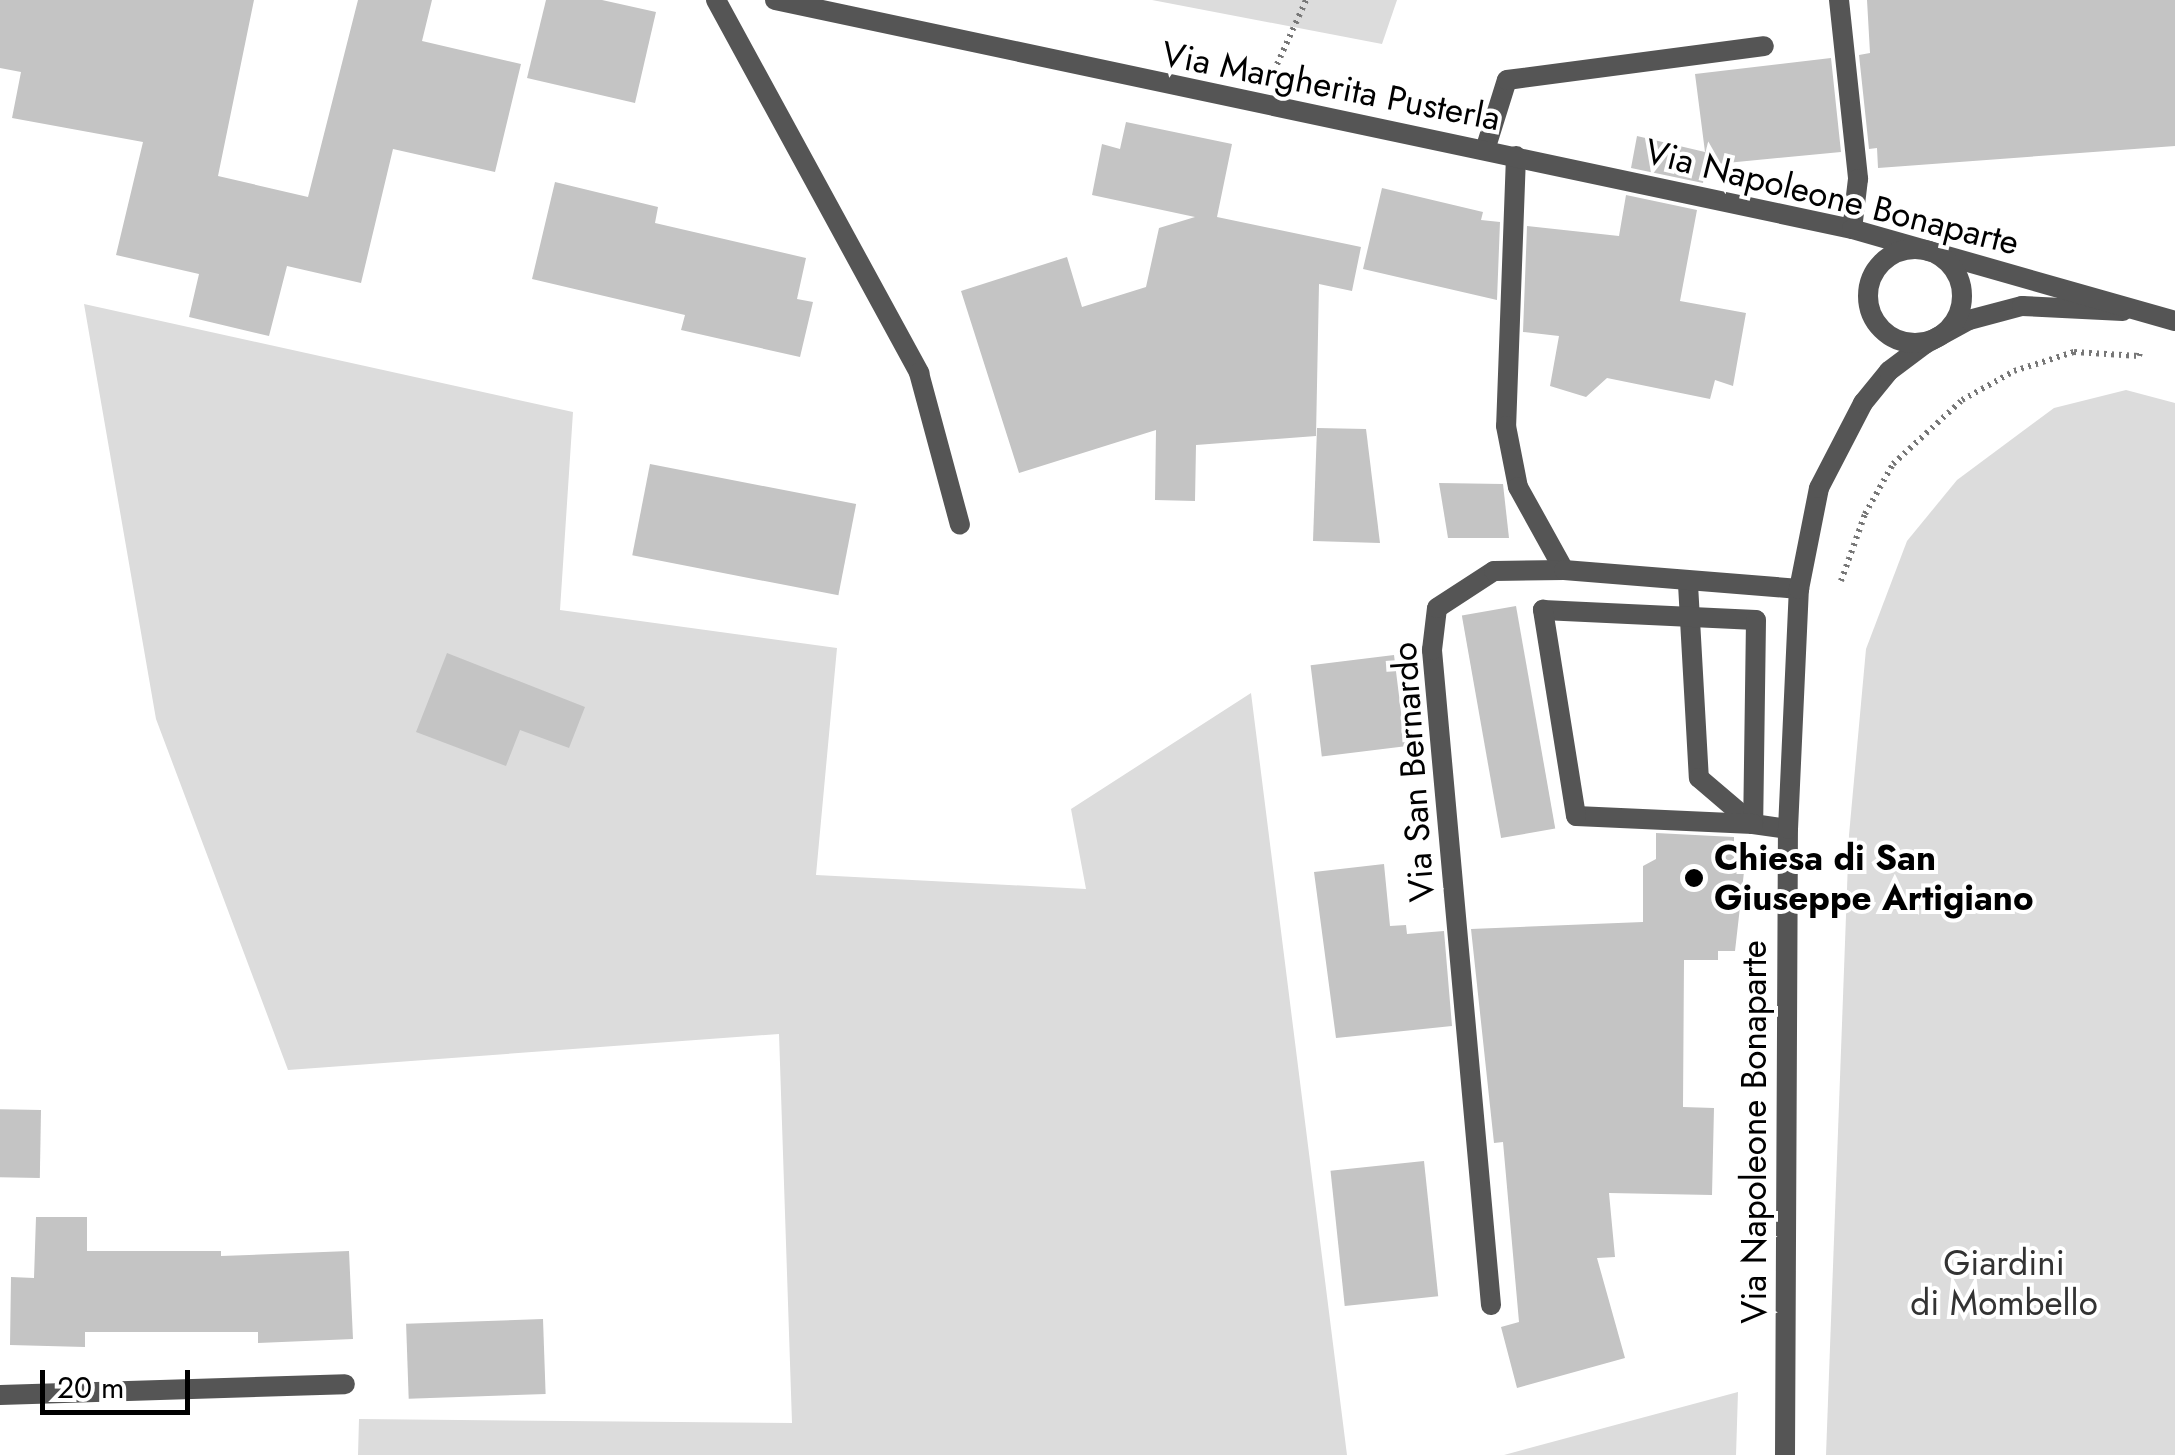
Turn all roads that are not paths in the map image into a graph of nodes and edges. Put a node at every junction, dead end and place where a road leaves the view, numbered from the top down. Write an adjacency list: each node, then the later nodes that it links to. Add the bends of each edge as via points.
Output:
1 (716, 0): 12 (street, via 919,373)
2 (776, 0): 5 (street, Via Margherita Pusterla)
3 (1839, 0): 7 (street, via 1858,179)
4 (1764, 46): 5 (street, via 1507,80)
5 (1486, 150): 6 (street, Via Margherita Pusterla)
6 (1516, 156): 7 (street, Via Napoleone Bonaparte); 13 (street, Via Margherita Pusterla, via 1506,426 1518,488)
7 (1852, 229): 8 (street, Via Napoleone Bonaparte)
8 (1926, 250): 9 (street, Via Napoleone Bonaparte); 11 (street, via 1949,263 1961,289 1958,315); 11 (street, via 1904,250 1884,260 1872,275 1867,300 1878,325 1895,339 1912,343)
9 (2139, 313): 10 (street, Via Napoleone Bonaparte); 11 (street, Via Napoleone Bonaparte, via 2022,306 1968,320)
10 (2175, 321)
11 (1940, 336): 15 (street, Via Napoleone Bonaparte, via 1890,371 1846,428 1819,488)
12 (960, 525)
13 (1564, 570): 14 (street, Via San Bernardo); 19 (street, Via San Bernardo, via 1494,571 1464,586 1437,608 1432,650)
14 (1688, 584): 15 (street, Via San Bernardo); 16 (street)
15 (1799, 589): 18 (street, Via Napoleone Bonaparte)
16 (1686, 620): 17 (street, via 1699,778); 17 (street, via 1756,620); 17 (street, via 1543,610 1576,816)
17 (1753, 824): 18 (street)
18 (1788, 829): 22 (street, Via Napoleone Bonaparte)
19 (1491, 1305)
20 (344, 1384): 21 (street)
21 (0, 1396)
22 (1785, 1455)

